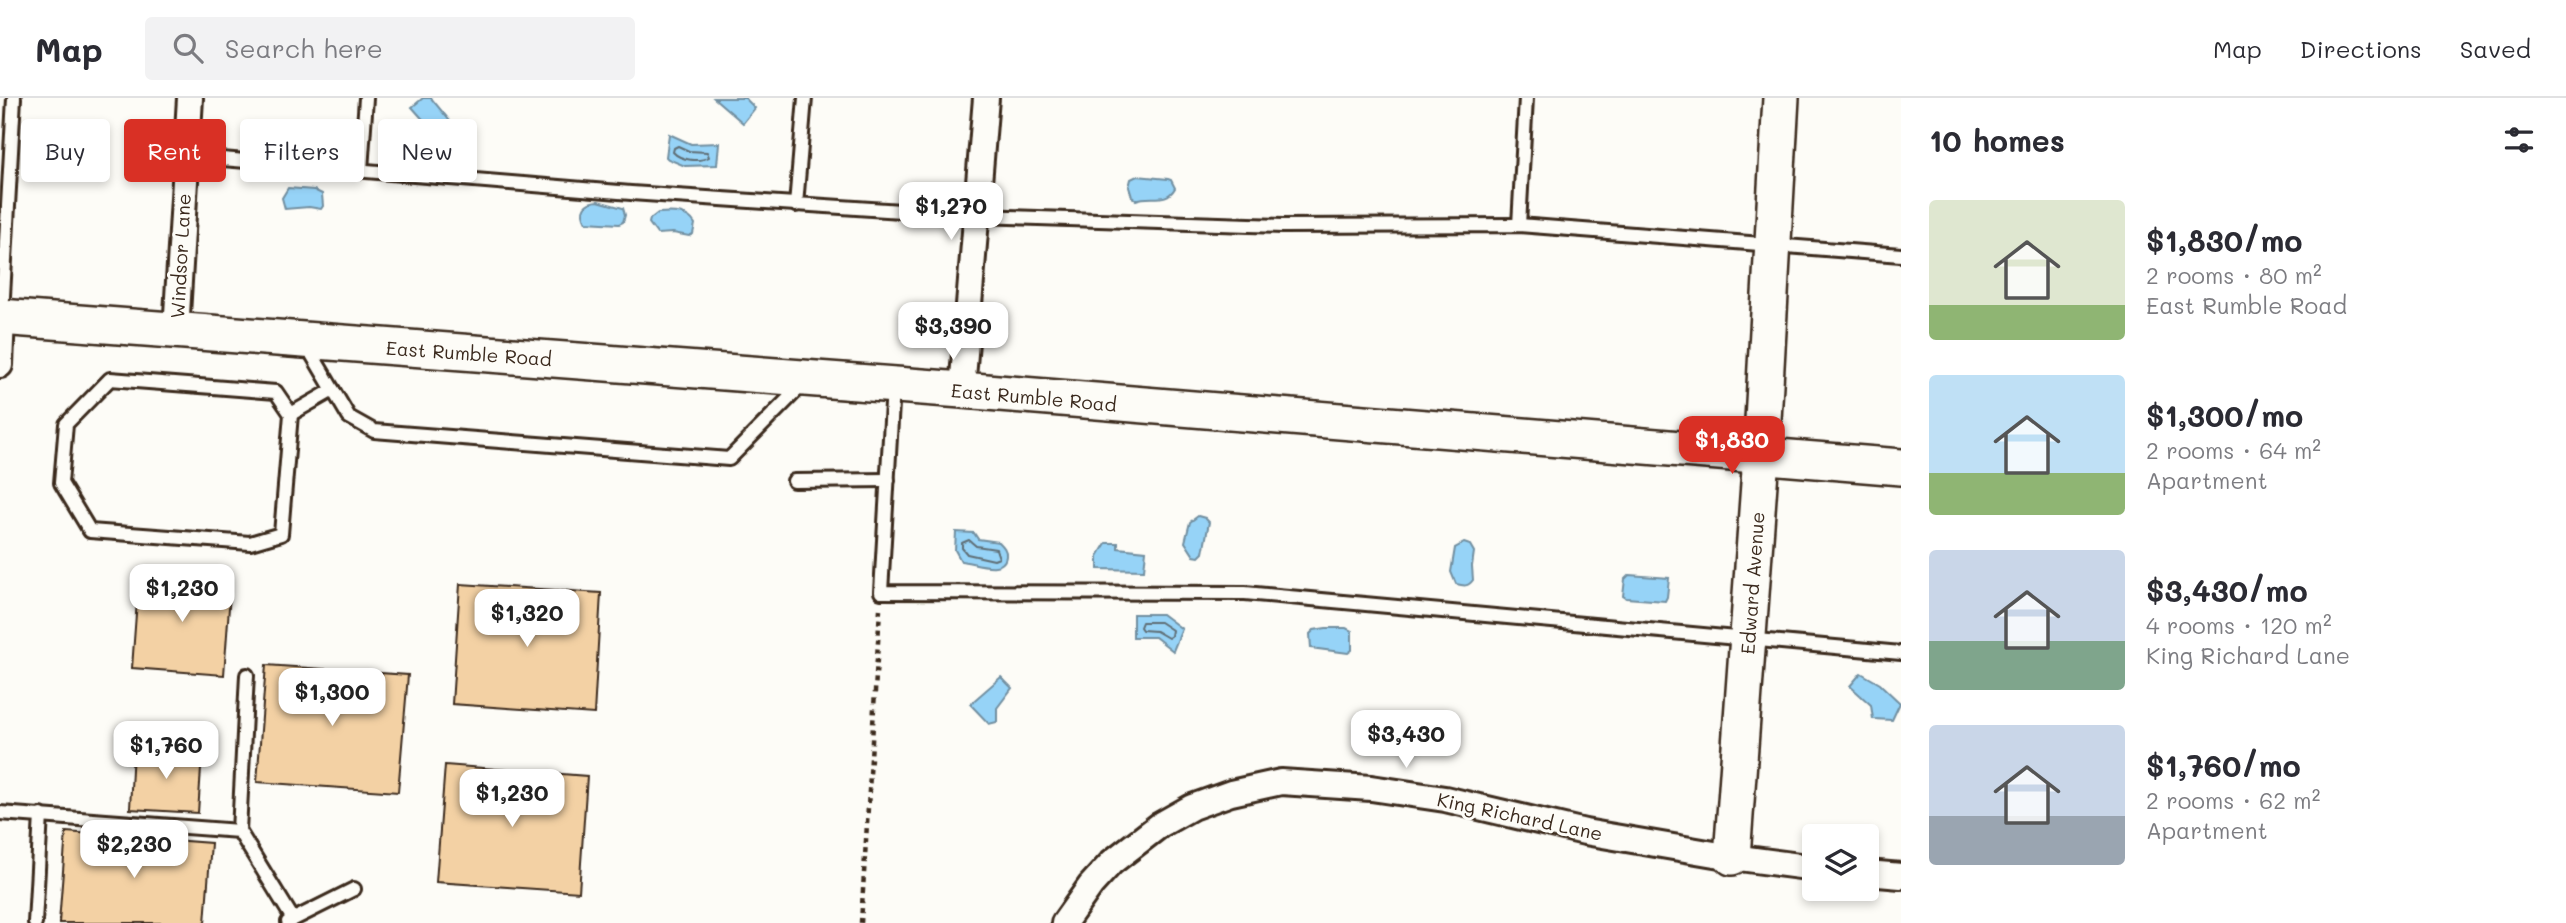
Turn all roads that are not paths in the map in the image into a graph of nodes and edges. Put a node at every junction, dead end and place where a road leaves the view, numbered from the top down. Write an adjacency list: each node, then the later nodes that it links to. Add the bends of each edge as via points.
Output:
1 (14, 98): 17 (lane)
2 (190, 98): 8 (street, Windsor Lane)
3 (366, 98): 9 (lane)
4 (805, 98): 12 (lane)
5 (986, 98): 13 (street)
6 (1526, 98): 14 (lane)
7 (1781, 98): 15 (street, Edward Avenue)
8 (189, 119)
9 (364, 127)
10 (364, 170): 12 (lane)
11 (185, 182): 18 (street, Windsor Lane)
12 (796, 205): 13 (lane)
13 (976, 216): 14 (lane, via 1282,226); 24 (street)
14 (1519, 225): 15 (lane)
15 (1773, 245): 16 (lane); 26 (street, Edward Avenue)
16 (1901, 256)
17 (1, 317): 18 (street, East Rumble Road); 20 (street)
18 (176, 331): 19 (street, East Rumble Road)
19 (303, 340): 21 (street, East Rumble Road); 23 (lane)
20 (0, 365)
21 (809, 379): 22 (street, East Rumble Road); 23 (lane, via 729,459 374,431 349,417)
22 (893, 386): 24 (street, East Rumble Road); 28 (lane)
23 (333, 390): 25 (lane)
24 (962, 390): 26 (street, East Rumble Road)
25 (291, 414): 25 (lane, via 281,534 250,543 90,531 61,483 66,424 110,379 276,392)
26 (1761, 456): 27 (street, East Rumble Road); 30 (street, Edward Avenue)
27 (1901, 467)
28 (888, 480): 29 (lane); 30 (lane, via 881,592 1245,593)
29 (794, 481)
30 (1748, 640): 31 (lane); 36 (street, Edward Avenue)
31 (1901, 653)
32 (247, 675): 35 (lane)
33 (0, 813): 34 (lane)
34 (41, 816): 35 (lane); 42 (lane)
35 (239, 831): 41 (lane)
36 (1732, 857): 37 (street, King Richard Lane); 43 (street, King Richard Lane, via 1586,832 1445,799 1281,782 1231,793 1160,825 1111,863)
37 (1802, 866)
38 (1879, 874): 39 (street)
39 (1901, 876)
40 (354, 889): 41 (lane)
41 (290, 921)
42 (35, 923)
43 (1064, 923)

